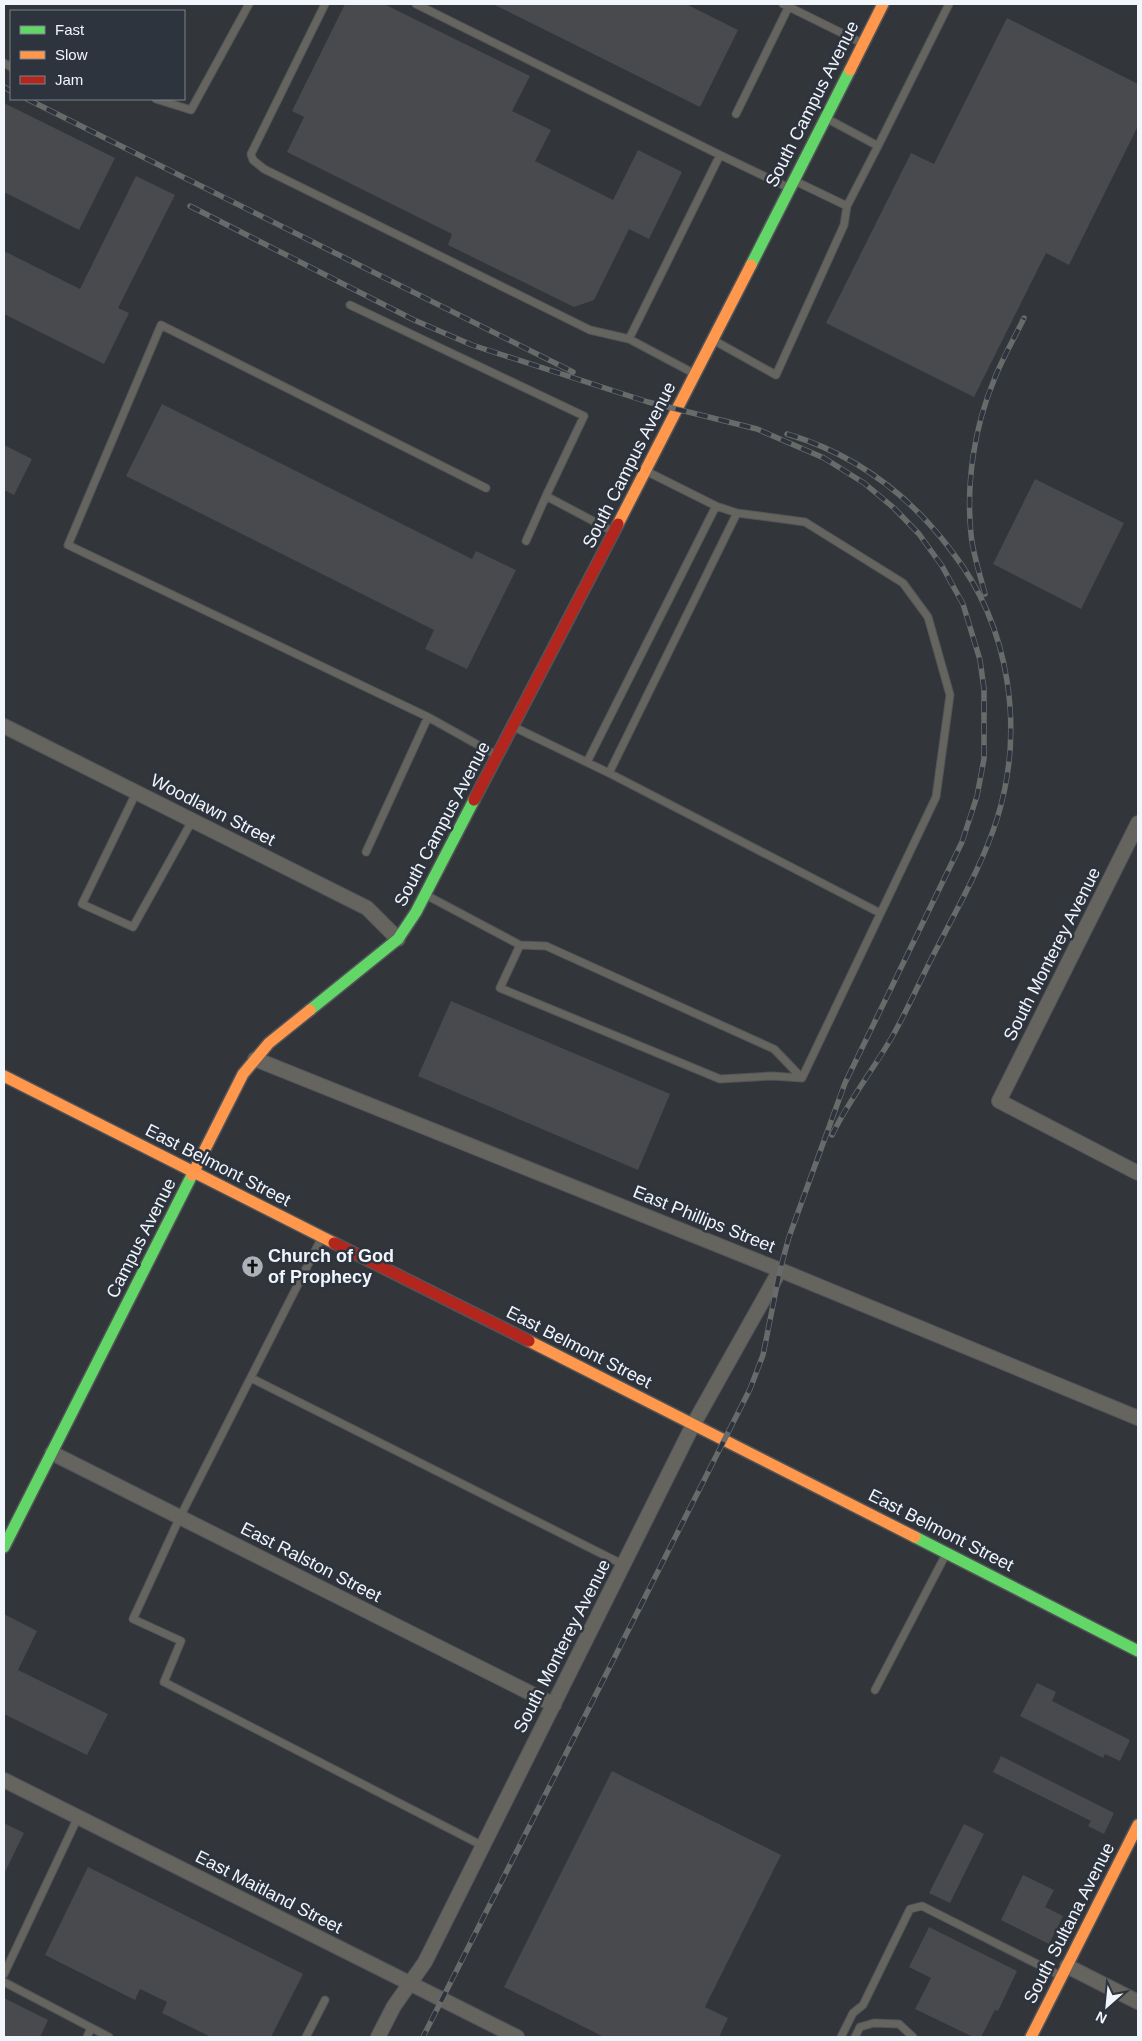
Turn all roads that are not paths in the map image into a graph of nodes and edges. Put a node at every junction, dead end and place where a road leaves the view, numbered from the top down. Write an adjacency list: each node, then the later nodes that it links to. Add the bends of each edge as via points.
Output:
1 (249, 4): 8 (lane, via 191,110)
2 (325, 4): 16 (lane, via 250,154 253,160 264,169 590,330)
3 (416, 4): 12 (lane)
4 (883, 4): 7 (street, South Campus Avenue)
5 (949, 4): 11 (lane)
6 (787, 5): 7 (lane); 9 (lane)
7 (863, 43): 10 (street, South Campus Avenue)
8 (159, 100)
9 (736, 114)
10 (825, 117): 11 (lane); 13 (street, South Campus Avenue)
11 (878, 146): 14 (lane)
12 (720, 155): 13 (lane); 16 (lane)
13 (791, 184): 14 (lane); 17 (street, South Campus Avenue)
14 (847, 206): 17 (lane, via 844,225 776,375)
15 (350, 305): 21 (lane, via 584,416)
16 (629, 339): 18 (lane)
17 (712, 340): 18 (street, South Campus Avenue)
18 (695, 374): 19 (street, South Campus Avenue)
19 (646, 471): 22 (lane); 24 (street, South Campus Avenue)
20 (486, 488): 26 (lane, via 161,325 68,545)
21 (546, 496): 24 (lane); 25 (lane)
22 (716, 506): 23 (lane); 30 (lane)
23 (736, 513): 31 (lane); 37 (lane, via 805,522 903,583 928,617 950,695 936,797)
24 (614, 532): 28 (street, South Campus Avenue)
25 (526, 540)
26 (428, 717): 29 (lane); 35 (lane)
27 (4, 726): 32 (street, Woodlawn Street)
28 (514, 726): 29 (street, South Campus Avenue); 30 (lane)
29 (498, 756): 36 (street, South Campus Avenue)
30 (587, 762): 31 (lane)
31 (608, 773): 37 (lane)
32 (136, 792): 33 (street, Woodlawn Street); 33 (lane, via 82,904 133,927)
33 (192, 821): 38 (street, Woodlawn Street, via 367,908)
34 (1138, 823): 44 (street, South Monterey Avenue, via 999,1101)
35 (366, 852)
36 (426, 895): 38 (street, South Campus Avenue); 39 (lane)
37 (880, 913): 42 (lane)
38 (398, 939): 40 (street, Campus Avenue, via 269,1043)
39 (520, 945): 42 (lane, via 546,946 774,1049); 42 (lane, via 500,988 720,1079)
40 (255, 1059): 43 (street, Campus Avenue, via 243,1074); 46 (street, East Phillips Street)
41 (4, 1076): 43 (street, East Belmont Street)
42 (802, 1078)
43 (193, 1172): 45 (street, East Belmont Street); 50 (street, Campus Avenue)
44 (1138, 1173)
45 (322, 1237): 47 (lane); 49 (street, East Belmont Street)
46 (780, 1270): 48 (street, East Phillips Street); 49 (street, South Monterey Avenue)
47 (251, 1378): 51 (lane); 54 (lane)
48 (1138, 1418)
49 (694, 1425): 53 (street, East Belmont Street); 54 (street, South Monterey Avenue)
50 (52, 1452): 51 (street, East Ralston Street); 52 (street, Campus Avenue)
51 (180, 1517): 57 (street, East Ralston Street); 61 (lane, via 133,1618 182,1642 164,1682)
52 (4, 1547)
53 (947, 1553): 55 (street, East Belmont Street); 56 (lane)
54 (624, 1565): 57 (street, South Monterey Avenue)
55 (1138, 1651)
56 (875, 1690)
57 (554, 1705): 61 (street, South Monterey Avenue)
58 (4, 1780): 59 (street, East Maitland Street)
59 (78, 1817): 63 (lane); 65 (street, East Maitland Street)
60 (1138, 1826): 62 (street, South Sultana Avenue)
61 (483, 1846): 65 (street, South Monterey Avenue, via 426,1962)
62 (1064, 1971): 67 (street); 74 (lane, via 922,1906 910,1909 863,2004 853,2013); 77 (street, South Sultana Avenue)
63 (4, 1974)
64 (4, 1982): 68 (lane)
65 (410, 1983): 72 (street, South Monterey Avenue); 73 (street, East Maitland Street)
66 (325, 2000): 71 (lane)
67 (1138, 2002)
68 (92, 2028): 69 (lane); 70 (lane)
69 (87, 2037)
70 (110, 2037)
71 (306, 2037)
72 (378, 2037)
73 (517, 2037)
74 (841, 2037)
75 (855, 2037): 76 (lane, via 860,2027 884,2023 899,2024)
76 (913, 2037)
77 (1031, 2037)

